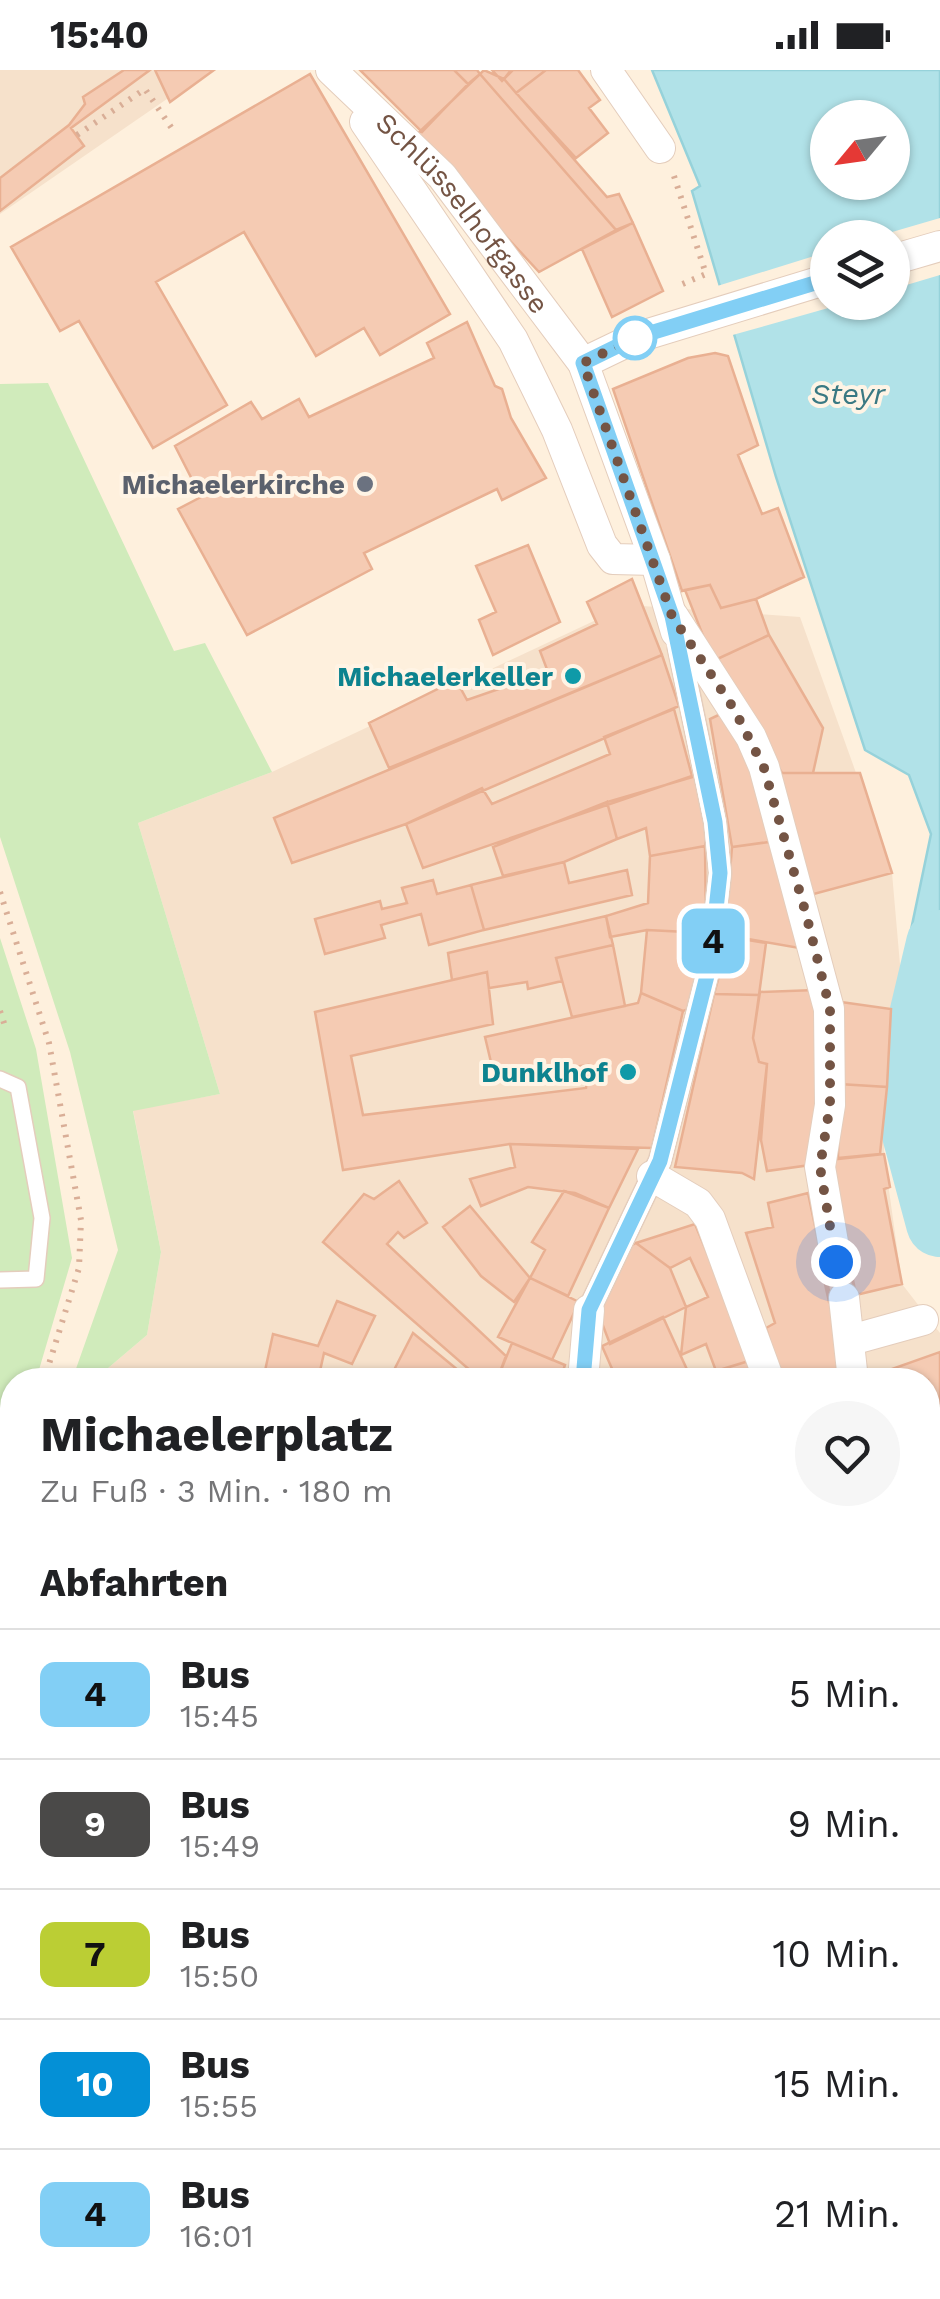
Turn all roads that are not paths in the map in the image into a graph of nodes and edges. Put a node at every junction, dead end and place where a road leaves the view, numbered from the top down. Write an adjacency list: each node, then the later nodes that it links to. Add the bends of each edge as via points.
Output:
1 (330, 70): 7 (street, Schlüsselhofgasse, via 442,176); 8 (street, via 513,340 602,545 613,558)
2 (606, 70): 3 (street)
3 (660, 148)
4 (940, 246): 5 (street)
5 (910, 255)
6 (810, 285): 7 (street, via 634,338)
7 (583, 363): 8 (street, Schlüsselhofgasse)
8 (655, 560): 9 (street, Schlüsselhofgasse)
9 (672, 616): 10 (street); 16 (street, via 764,768 830,1009 830,1105 820,1167)
10 (679, 648): 12 (street, via 720,873 710,964)
11 (0, 1078): 13 (lane, via 18,1088 42,1218 36,1279)
12 (652, 1176): 14 (street); 18 (street, via 698,1203 710,1219)
13 (0, 1280)
14 (589, 1310): 17 (street)
15 (923, 1320): 16 (street)
16 (851, 1340): 19 (street)
17 (585, 1368)
18 (765, 1368)
19 (852, 1368)

